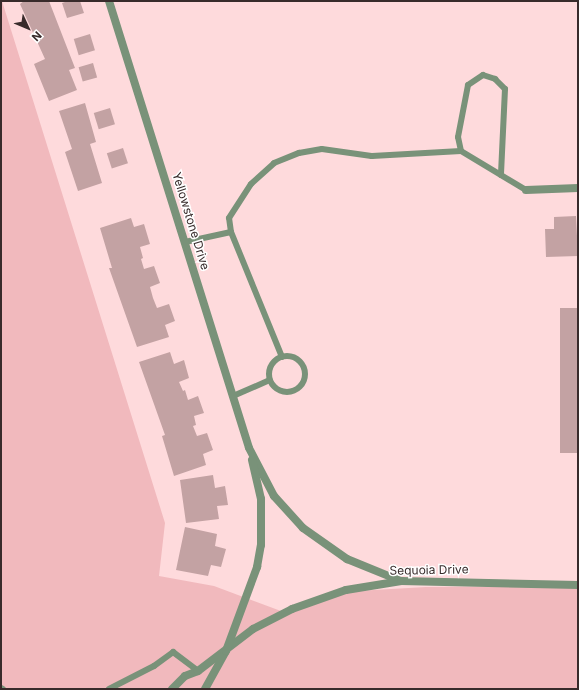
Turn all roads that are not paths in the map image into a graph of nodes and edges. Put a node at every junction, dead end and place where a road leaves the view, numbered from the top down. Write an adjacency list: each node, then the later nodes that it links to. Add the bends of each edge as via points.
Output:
1 (109, 1): 7 (street, Yellowstone Drive)
2 (460, 151): 3 (lane); 3 (lane, via 458,137 468,85 483,75 495,79 505,89); 6 (lane, via 372,156 322,149 299,153 274,163 251,184 229,218)
3 (501, 175): 5 (lane)
4 (578, 188): 5 (street)
5 (526, 190)
6 (232, 232): 7 (lane); 8 (lane)
7 (185, 242): 10 (street, Yellowstone Drive)
8 (282, 357): 9 (lane, via 270,369); 9 (lane, via 299,361 305,372 303,384 288,392 277,389)
9 (270, 380): 10 (lane)
10 (234, 396): 11 (street, Yellowstone Drive)
11 (249, 448): 12 (street, Yellowstone Drive, via 274,496 303,528 347,559); 14 (street, Yellowstone Drive, via 260,499 261,545 249,594)
12 (401, 580): 13 (street, Sequoia Drive); 14 (street, Sequoia Drive, via 346,590 312,600 253,629)
13 (578, 585)
14 (226, 651): 15 (street, Sequoia Drive); 18 (street, Sequoia Drive)
15 (198, 671): 16 (lane, via 173,652); 17 (street, Sequoia Drive, via 185,676)
16 (109, 689)
17 (172, 689)
18 (205, 689)

